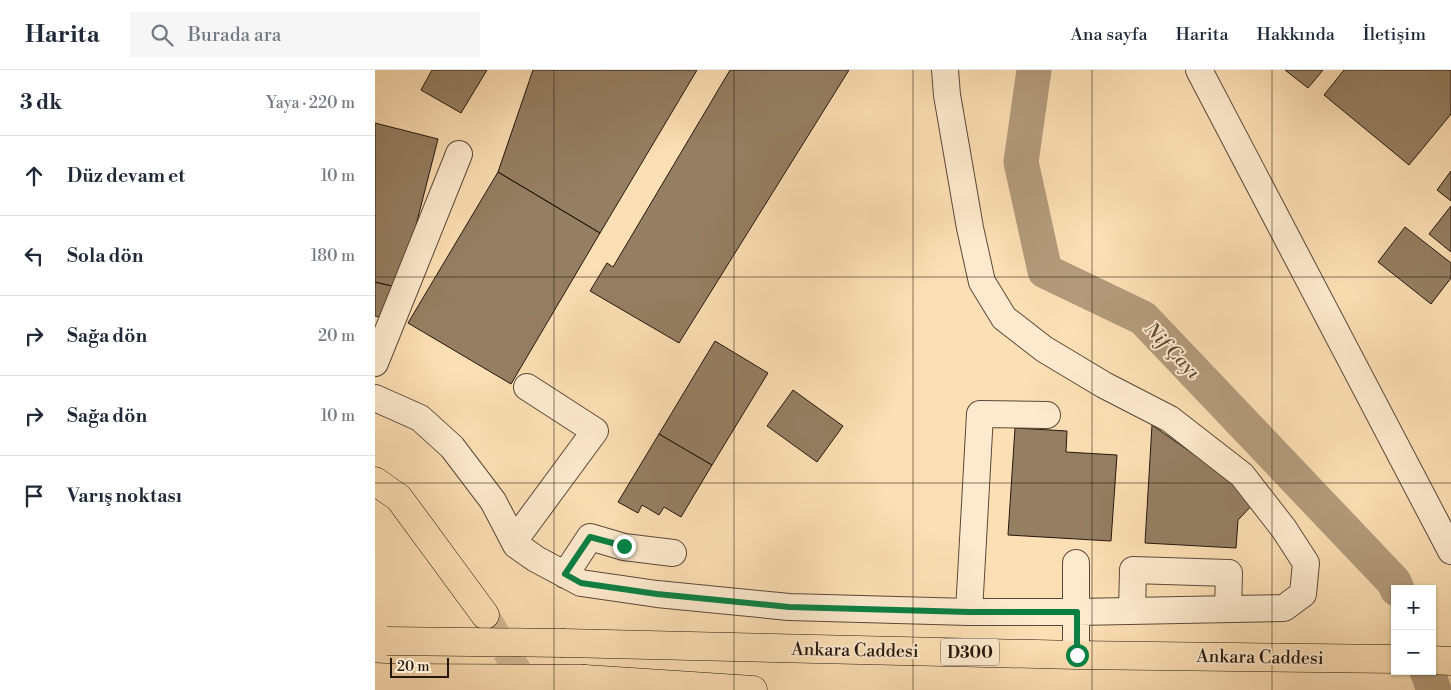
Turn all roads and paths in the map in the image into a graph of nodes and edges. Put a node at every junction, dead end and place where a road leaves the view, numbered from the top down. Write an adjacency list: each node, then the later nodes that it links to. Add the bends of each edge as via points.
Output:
1 (945, 70): 14 (street, via 968,219 982,282 1004,318 1044,349 1170,420 1242,475 1306,563 1303,594 1284,608)
2 (1199, 70): 10 (street)
3 (459, 154): 4 (street)
4 (375, 363)
5 (527, 387): 9 (street, via 595,432)
6 (375, 398): 9 (street, via 420,418 452,447 493,501)
7 (1047, 415): 16 (street, via 981,414)
8 (375, 481): 18 (highway, via 399,498)
9 (515, 541): 13 (street, via 536,559)
10 (1451, 551)
11 (673, 554): 13 (street, via 590,537)
12 (1076, 563): 17 (street)
13 (565, 574): 16 (street, via 581,583 789,607)
14 (1228, 609): 15 (street); 15 (street, via 1229,573 1133,570)
15 (1132, 611): 17 (street)
16 (969, 612): 17 (street)
17 (1077, 612): 20 (street)
18 (485, 615)
19 (381, 641): 20 (highway, Ankara Caddesi / D300, bridge)
20 (1077, 655): 21 (highway, Ankara Caddesi / D300)
21 (1385, 659)
22 (1436, 660): 23 (highway)
23 (1451, 661)
24 (386, 678): 25 (highway, bridge, via 585,679)
25 (752, 690)

